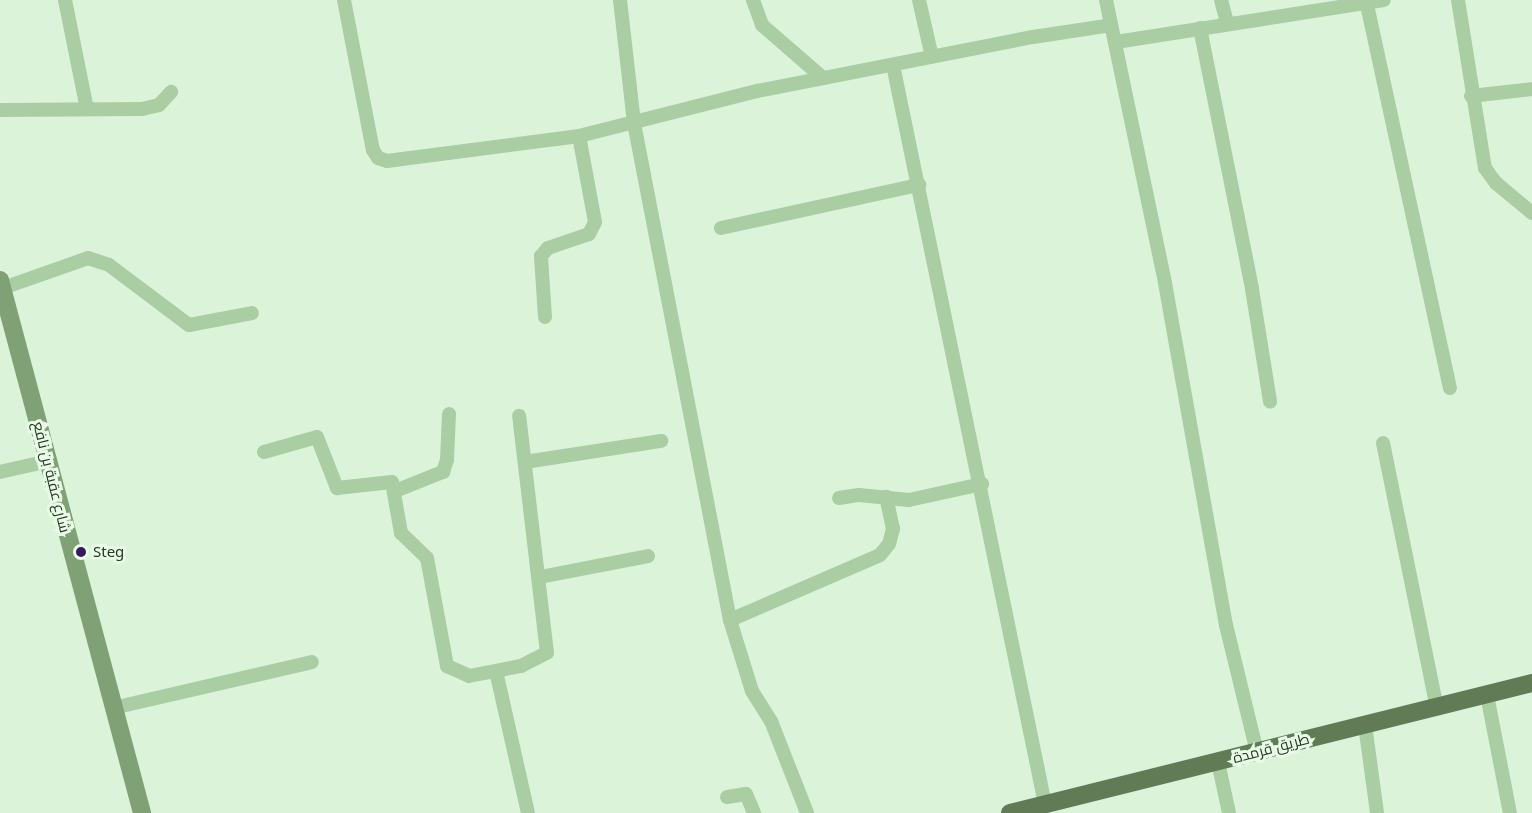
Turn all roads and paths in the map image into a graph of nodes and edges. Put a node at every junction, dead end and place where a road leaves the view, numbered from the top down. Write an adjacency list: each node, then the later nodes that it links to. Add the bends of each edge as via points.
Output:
1 (65, 0): 21 (street)
2 (344, 0): 24 (street, via 373,150 378,158 400,160)
3 (620, 0): 23 (street)
4 (753, 0): 17 (street, via 762,25)
5 (919, 0): 15 (street)
6 (1106, 0): 12 (street)
7 (1221, 0): 11 (street)
8 (1384, 0): 10 (street)
9 (1458, 0): 20 (street)
10 (1366, 1): 11 (street); 31 (street)
11 (1227, 23): 13 (street)
12 (1111, 26): 14 (street); 15 (street)
13 (1200, 28): 14 (street); 32 (street, via 1252,289)
14 (1116, 42): 55 (street, via 1165,283 1226,625)
15 (932, 57): 16 (street)
16 (892, 65): 17 (street); 25 (street)
17 (823, 78): 23 (street)
18 (1532, 89): 20 (street)
19 (171, 92): 21 (street, via 150,108)
20 (1472, 96): 26 (street, via 1485,168 1496,183)
21 (87, 109): 22 (street)
22 (0, 110)
23 (634, 123): 24 (street); 47 (street)
24 (579, 136): 30 (street, via 596,222 589,234 548,248 541,256)
25 (919, 185): 27 (street); 41 (street)
26 (1532, 213)
27 (721, 228)
28 (1, 284): 29 (street, via 88,258 109,265 189,325); 38 (main road, شارع عقبة بن نافع)
29 (252, 313)
30 (545, 317)
31 (1450, 388)
32 (1270, 402)
33 (449, 414): 42 (street, via 447,460 442,472)
34 (519, 416): 39 (street)
35 (661, 441): 39 (street)
36 (1383, 443): 53 (street)
37 (264, 452): 42 (street, via 316,437 337,488 388,480)
38 (48, 461): 40 (street); 52 (main road, شارع عقبة بن نافع)
39 (525, 462): 46 (street)
40 (0, 472)
41 (982, 484): 43 (street, via 919,498); 58 (street)
42 (395, 491): 49 (street, via 401,533 427,558 447,666 469,676)
43 (886, 497): 44 (street); 47 (street, via 893,529 889,544 880,555)
44 (840, 498)
45 (648, 555): 46 (street)
46 (540, 577): 49 (street, via 547,653 535,662)
47 (730, 620): 62 (street, via 752,692 771,721)
48 (312, 662): 52 (street)
49 (496, 671): 60 (street)
50 (1532, 683): 51 (main road, طريق قرمدة)
51 (1487, 695): 53 (main road, طريق قرمدة); 66 (street)
52 (113, 708): 59 (main road, شارع عقبة بن نافع)
53 (1437, 708): 54 (main road, طريق قرمدة)
54 (1365, 725): 55 (main road, طريق قرمدة); 65 (street)
55 (1257, 752): 56 (main road, طريق قرمدة)
56 (1218, 762): 58 (main road, طريق قرمدة); 64 (street)
57 (727, 797): 61 (street, via 746,794)
58 (1045, 804): 63 (main road, طريق قرمدة)
59 (142, 813)
60 (528, 813)
61 (754, 813)
62 (807, 813)
63 (1010, 813)
64 (1229, 813)
65 (1377, 813)
66 (1510, 813)

